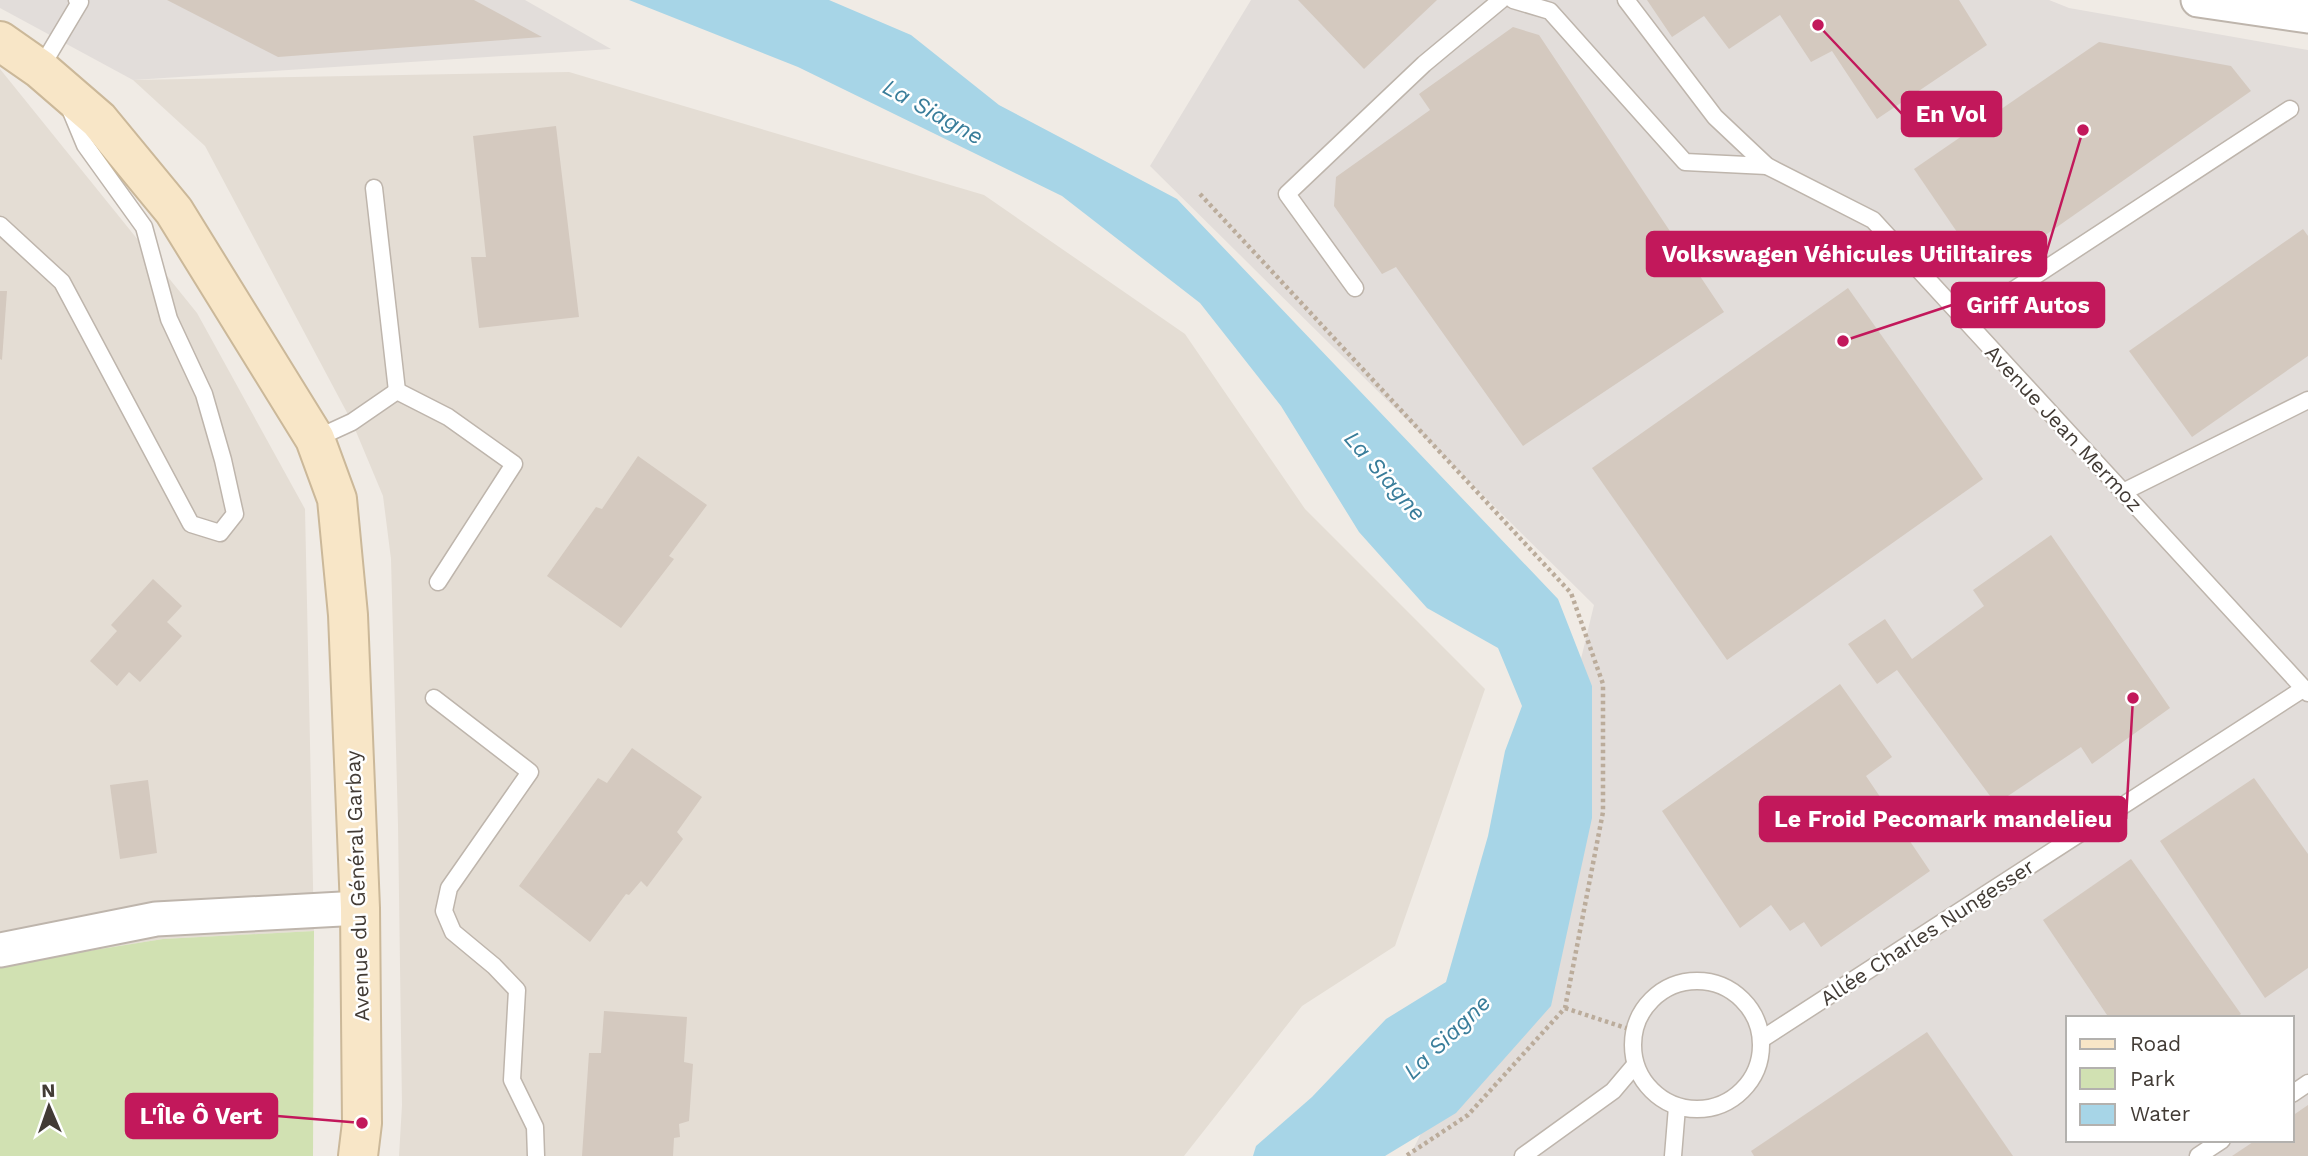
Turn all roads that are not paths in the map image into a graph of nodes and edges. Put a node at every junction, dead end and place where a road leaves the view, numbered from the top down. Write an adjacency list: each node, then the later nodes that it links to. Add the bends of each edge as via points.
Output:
1 (77, 0): 8 (lane)
2 (1501, 0): 13 (lane, via 1424,64 1287,194)
3 (1513, 0): 10 (lane, via 1550,10 1685,162)
4 (1626, 0): 10 (lane, via 1715,117)
5 (2198, 0): 6 (street)
6 (2305, 10)
7 (0, 41): 8 (main road, Avenue du Général Garbay)
8 (51, 80): 12 (lane, via 85,145 144,227 169,319 204,394 223,460 235,514 220,533 191,524 62,282); 17 (main road, Avenue du Général Garbay, via 99,120 174,212)
9 (2290, 110): 14 (lane)
10 (1767, 166): 14 (lane, Avenue Jean Mermoz, via 1873,219)
11 (374, 188): 15 (lane)
12 (0, 225)
13 (1355, 288)
14 (1966, 321): 18 (lane, Avenue Jean Mermoz)
15 (397, 391): 17 (lane, via 352,422); 19 (lane, via 448,417 513,464)
16 (2308, 400): 18 (lane)
17 (315, 439): 22 (main road, Avenue du Général Garbay, via 337,499 348,615)
18 (2123, 492): 20 (lane, Avenue Jean Mermoz)
19 (438, 582)
20 (2306, 691): 24 (lane, Allée Charles Nungesser)
21 (434, 698): 29 (lane, via 530,772 449,888 444,911 453,932 517,990 512,1080 535,1126)
22 (360, 908): 23 (street, via 156,919); 28 (main road, Avenue du Général Garbay, via 362,1123)
23 (0, 950)
24 (1762, 1039): 25 (lane, via 1750,1007 1721,984 1684,981 1650,999 1639,1017 1632,1044); 26 (lane, via 1756,1074 1736,1098 1706,1110)
25 (1635, 1065): 26 (lane, via 1651,1092); 30 (lane, via 1613,1091)
26 (1677, 1107): 31 (lane)
27 (2219, 1142): 32 (lane)
28 (358, 1156)
29 (536, 1156)
30 (1523, 1156)
31 (1673, 1156)
32 (2198, 1156)

